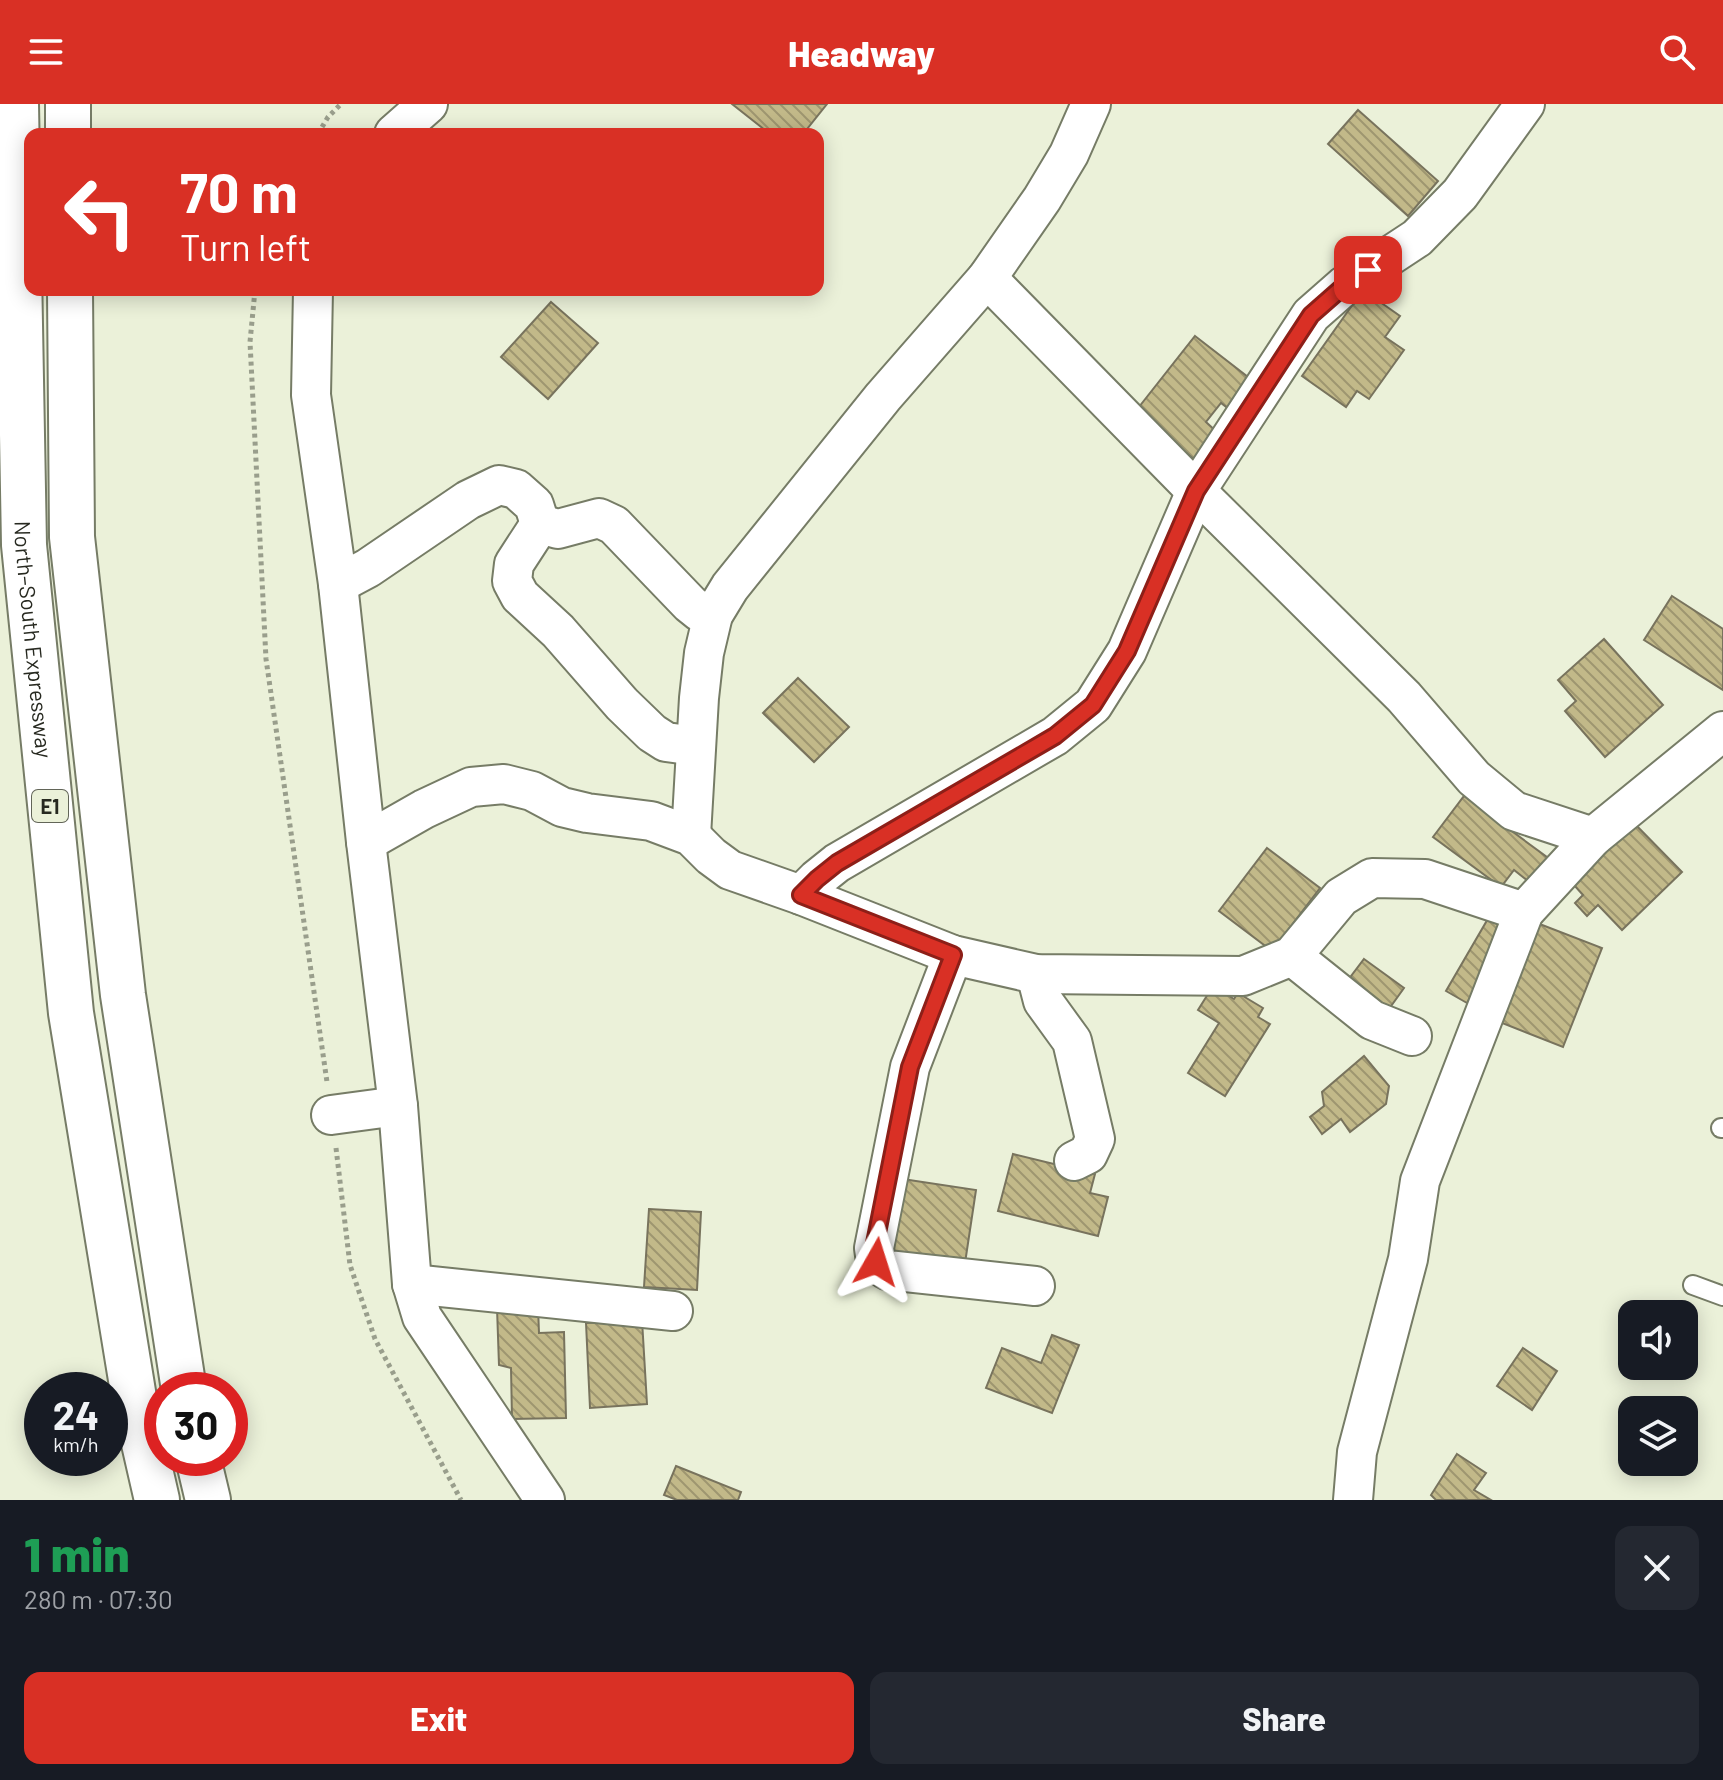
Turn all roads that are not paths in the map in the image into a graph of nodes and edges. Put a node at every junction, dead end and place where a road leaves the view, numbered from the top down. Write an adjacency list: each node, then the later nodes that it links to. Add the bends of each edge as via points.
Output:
1 (16, 104): 36 (highway, North–South Expressway / E1, via 24,545 67,981 135,1404)
2 (68, 104): 6 (highway)
3 (428, 104): 7 (street)
4 (1091, 104): 8 (street, via 1069,154)
5 (1525, 104): 11 (street, via 1460,194 1417,238 1344,286 1311,315)
6 (68, 128)
7 (401, 128)
8 (987, 278): 11 (street); 14 (street, via 883,397)
9 (70, 296): 34 (highway, North–South Expressway / E1, via 74,552 123,995)
10 (313, 296): 13 (street, via 311,395)
11 (1196, 491): 18 (street, via 1404,697 1474,778 1514,811); 20 (street, via 1127,651 1093,705 1055,736 837,863)
12 (540, 524): 13 (street, via 534,505 516,489 499,485); 14 (street, via 558,529 599,518 614,525 690,604); 16 (street, via 514,564 512,581 520,596 652,733 666,742)
13 (338, 584): 19 (street)
14 (713, 615): 16 (street, via 704,653)
15 (1723, 731): 18 (street)
16 (696, 746): 17 (street)
17 (691, 836): 19 (street, via 651,821 562,807 504,784 471,787); 20 (street, via 730,870)
18 (1593, 837): 21 (street)
19 (366, 842): 26 (street)
20 (801, 895): 22 (street)
21 (1524, 912): 23 (street, via 1425,879 1372,878 1341,897); 39 (street, via 1420,1181 1408,1259 1357,1452)
22 (953, 955): 24 (street); 31 (street, via 910,1067 874,1248 876,1262 887,1270)
23 (1292, 956): 24 (street, via 1243,976); 25 (street, via 1372,1020)
24 (1036, 974): 28 (street, via 1043,1001 1072,1041 1095,1139 1088,1154)
25 (1412, 1036)
26 (398, 1106): 27 (street); 29 (street)
27 (331, 1115)
28 (1074, 1161)
29 (412, 1284): 33 (street); 38 (street, via 422,1317)
30 (1693, 1285): 32 (lane)
31 (1035, 1286)
32 (1723, 1296)
33 (673, 1311)
34 (181, 1372)
35 (202, 1476): 37 (highway)
36 (157, 1500)
37 (208, 1500)
38 (545, 1500)
39 (1353, 1500)

